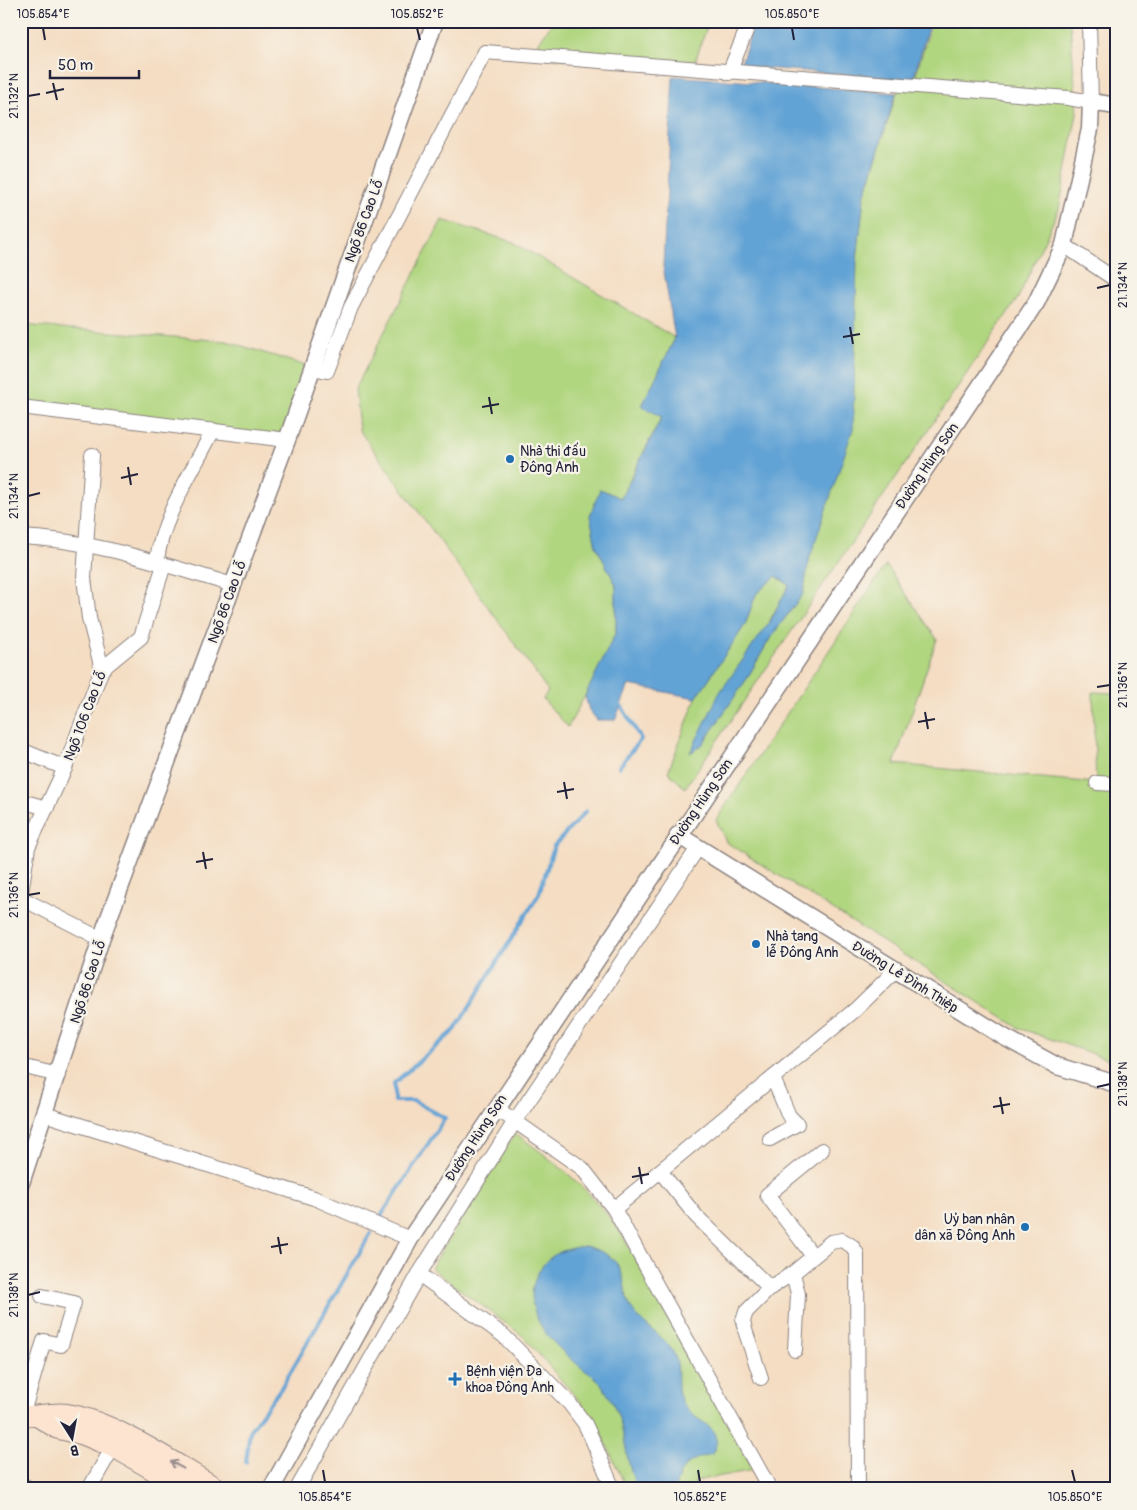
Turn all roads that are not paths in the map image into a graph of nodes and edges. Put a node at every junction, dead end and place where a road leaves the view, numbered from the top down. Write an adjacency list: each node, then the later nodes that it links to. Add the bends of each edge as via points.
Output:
1 (435, 21): 9 (street, Ngõ 86 Cao Lỗ)
2 (750, 21): 4 (street)
3 (1089, 21): 5 (street)
4 (729, 73): 5 (street, via 922,85); 9 (street, via 485,52 351,307 327,371)
5 (1091, 102): 6 (street); 7 (street, Đường Hùng Sơn, via 1090,129)
6 (1116, 106)
7 (1064, 245): 8 (street); 25 (street, Đường Hùng Sơn, via 1025,318)
8 (1116, 280)
9 (312, 368): 12 (street, Ngõ 86 Cao Lỗ)
10 (21, 407): 11 (street)
11 (213, 430): 12 (street); 16 (street, Ngõ 106 Cao Lỗ, via 175,505 158,548)
12 (287, 440): 17 (street, Ngõ 86 Cao Lỗ)
13 (92, 455): 15 (street)
14 (21, 537): 15 (street)
15 (87, 544): 16 (street); 18 (street, via 84,578 89,618)
16 (160, 563): 17 (street); 18 (street, Ngõ 106 Cao Lỗ, via 142,637)
17 (234, 585): 29 (street, Ngõ 86 Cao Lỗ)
18 (102, 669): 20 (street, Ngõ 106 Cao Lỗ)
19 (21, 750): 20 (street)
20 (65, 768): 24 (street, Ngõ 106 Cao Lỗ)
21 (1097, 783): 22 (street)
22 (1116, 784)
23 (21, 801): 24 (street)
24 (47, 808): 27 (street, Ngõ 106 Cao Lỗ, via 28,847)
25 (678, 835): 26 (street, Đường Lê Đình Thiệp); 35 (street, Đường Hùng Sơn)
26 (698, 848): 30 (street, Đường Lê Đình Thiệp); 37 (street)
27 (21, 892)
28 (21, 898): 29 (street)
29 (101, 939): 32 (street, Ngõ 86 Cao Lỗ)
30 (895, 971): 33 (street, via 855,1010); 34 (street, Đường Lê Đình Thiệp, via 1057,1066)
31 (21, 1066): 32 (street)
32 (58, 1075): 36 (street, Ngõ 86 Cao Lỗ)
33 (773, 1078): 38 (street, via 789,1116 797,1124); 40 (street)
34 (1116, 1084)
35 (496, 1108): 37 (street); 43 (street, Đường Hùng Sơn)
36 (44, 1114): 41 (street, Ngõ 86 Cao Lỗ); 43 (street, via 314,1198)
37 (515, 1121): 42 (street, via 582,1168); 46 (street)
38 (770, 1138)
39 (822, 1150): 44 (street, via 767,1195)
40 (660, 1171): 42 (street); 47 (street, via 696,1216)
41 (21, 1182)
42 (614, 1209): 61 (street)
43 (410, 1238): 58 (street, Đường Hùng Sơn)
44 (812, 1256): 45 (street); 62 (street, via 831,1242 842,1240 858,1254)
45 (793, 1273): 47 (street); 49 (street, via 798,1294)
46 (419, 1274): 59 (street); 60 (street, via 504,1336 570,1404 594,1441)
47 (770, 1288): 50 (street, via 746,1312 743,1321)
48 (42, 1296): 51 (street, via 74,1303 61,1345 44,1341)
49 (795, 1350)
50 (761, 1378)
51 (27, 1416): 52 (main road); 57 (main road, one-way to 51, via 139,1443 87,1419 60,1413)
52 (113, 1447): 55 (street); 56 (main road)
53 (21, 1484): 54 (street)
54 (30, 1489)
55 (89, 1489)
56 (185, 1489)
57 (219, 1489)
58 (271, 1489)
59 (297, 1489)
60 (613, 1489)
61 (770, 1489)
62 (858, 1489)

